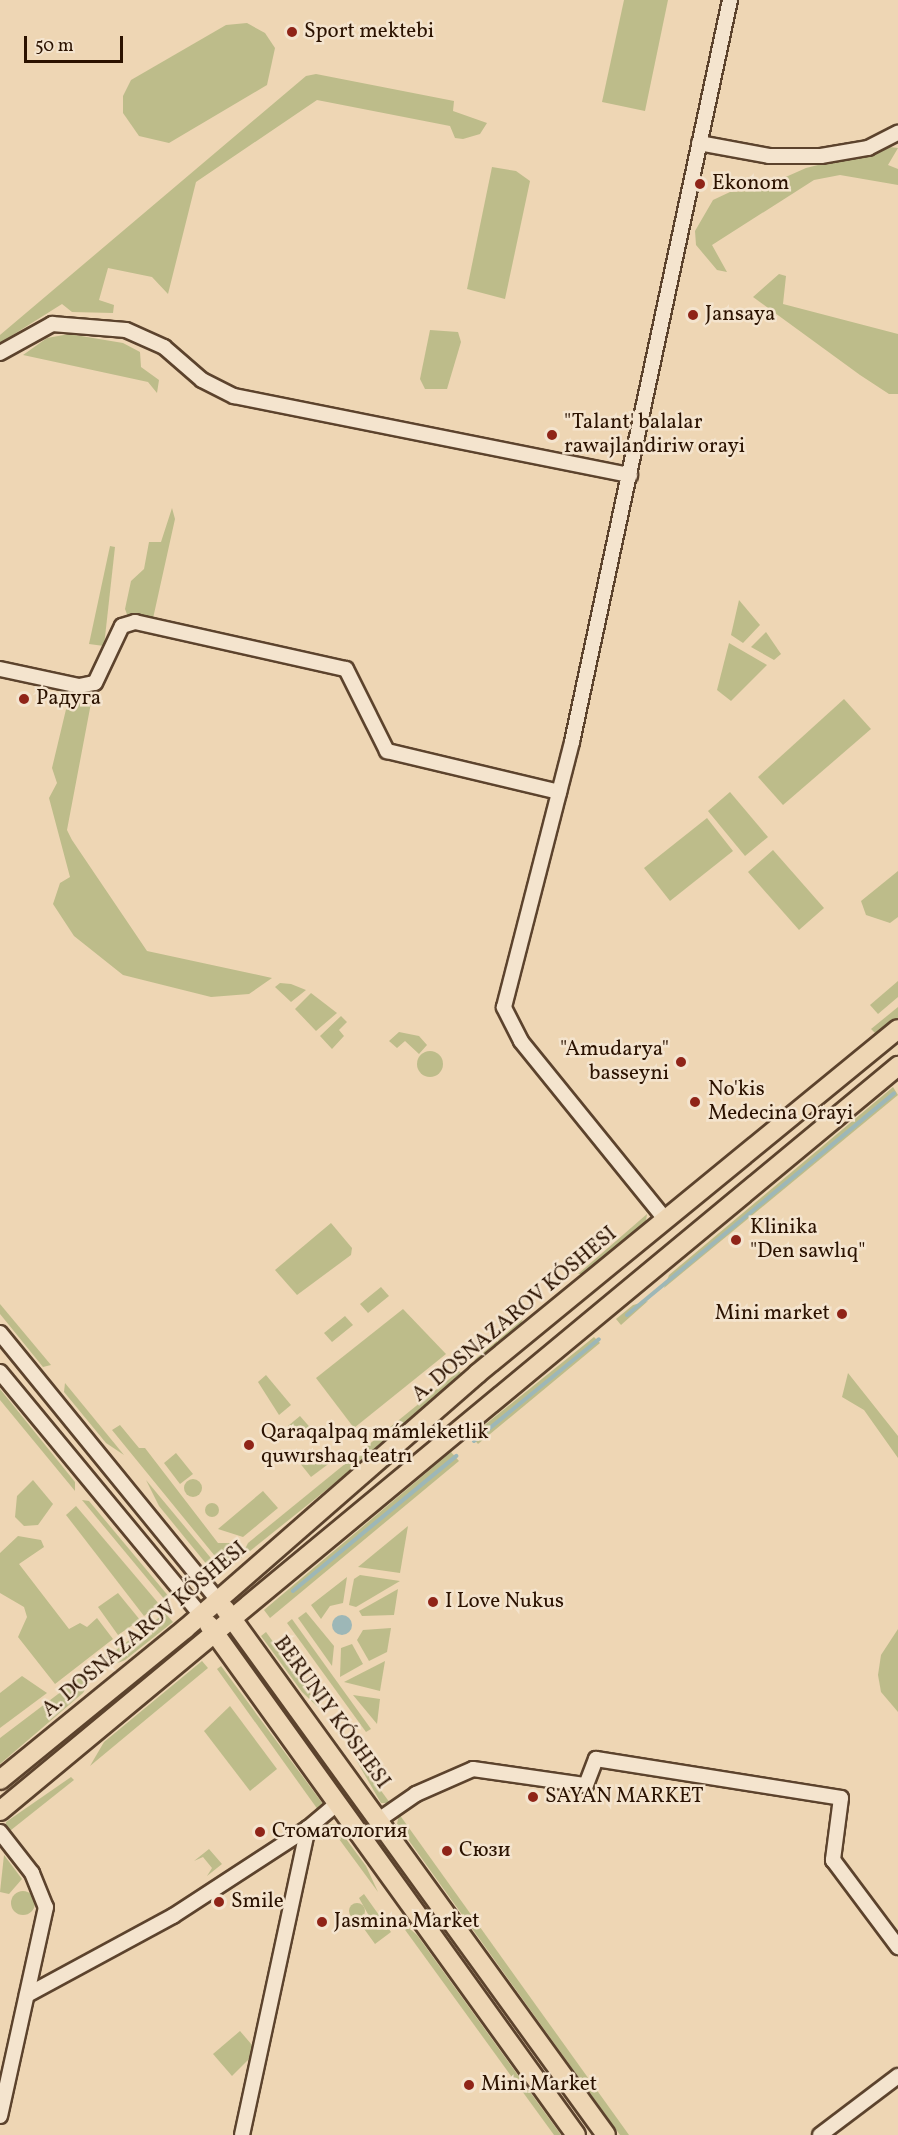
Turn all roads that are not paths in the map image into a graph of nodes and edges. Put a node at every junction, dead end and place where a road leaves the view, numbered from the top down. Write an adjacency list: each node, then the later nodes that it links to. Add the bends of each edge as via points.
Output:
1 (730, 0): 3 (street)
2 (898, 133): 3 (street, via 868,148 820,156 769,156)
3 (699, 143): 5 (street)
4 (0, 353): 5 (street, via 52,324 126,330 164,347 202,380 234,396)
5 (630, 475): 7 (street)
6 (0, 669): 7 (street, via 79,686 95,683 122,626 135,622 346,669 387,751)
7 (559, 792): 10 (street, via 504,1007 521,1041)
8 (898, 1029): 10 (main road, A. DOSNAZAROV KÓSHESI)
9 (898, 1066): 16 (main road)
10 (665, 1219): 14 (main road, A. DOSNAZAROV KÓSHESI)
11 (0, 1333): 13 (street, BERUNIY KÓSHESI)
12 (0, 1372): 15 (street)
13 (192, 1567): 15 (street, via 187,1580); 17 (street, BERUNIY KÓSHESI)
14 (247, 1575): 16 (main road, via 250,1587); 17 (main road, A. DOSNAZAROV KÓSHESI)
15 (173, 1582): 18 (street)
16 (263, 1591): 19 (main road)
17 (218, 1600): 18 (main road, A. DOSNAZAROV KÓSHESI); 19 (main road, BERUNIY KÓSHESI)
18 (201, 1615): 20 (main road); 21 (main road, A. DOSNAZAROV KÓSHESI)
19 (232, 1618): 20 (main road); 22 (main road, BERUNIY KÓSHESI)
20 (215, 1633): 23 (main road); 24 (main road)
21 (177, 1636): 23 (main road, via 190,1641); 25 (main road, A. DOSNAZAROV KÓSHESI)
22 (252, 1644): 24 (main road, via 238,1649); 28 (main road, BERUNIY KÓSHESI)
23 (191, 1653): 27 (main road)
24 (233, 1659): 26 (main road)
25 (0, 1780)
26 (337, 1804): 29 (street); 36 (main road)
27 (0, 1811)
28 (380, 1819): 31 (street, via 416,1794 473,1769 586,1785 596,1759 841,1798 833,1860); 37 (main road, BERUNIY KÓSHESI)
29 (309, 1828): 32 (street, via 173,1916); 35 (street)
30 (0, 1832): 32 (street, via 32,1873 46,1907)
31 (898, 1947)
32 (27, 1995): 34 (street)
33 (898, 2076): 38 (street)
34 (0, 2116)
35 (242, 2135)
36 (576, 2135)
37 (606, 2135)
38 (820, 2135)

